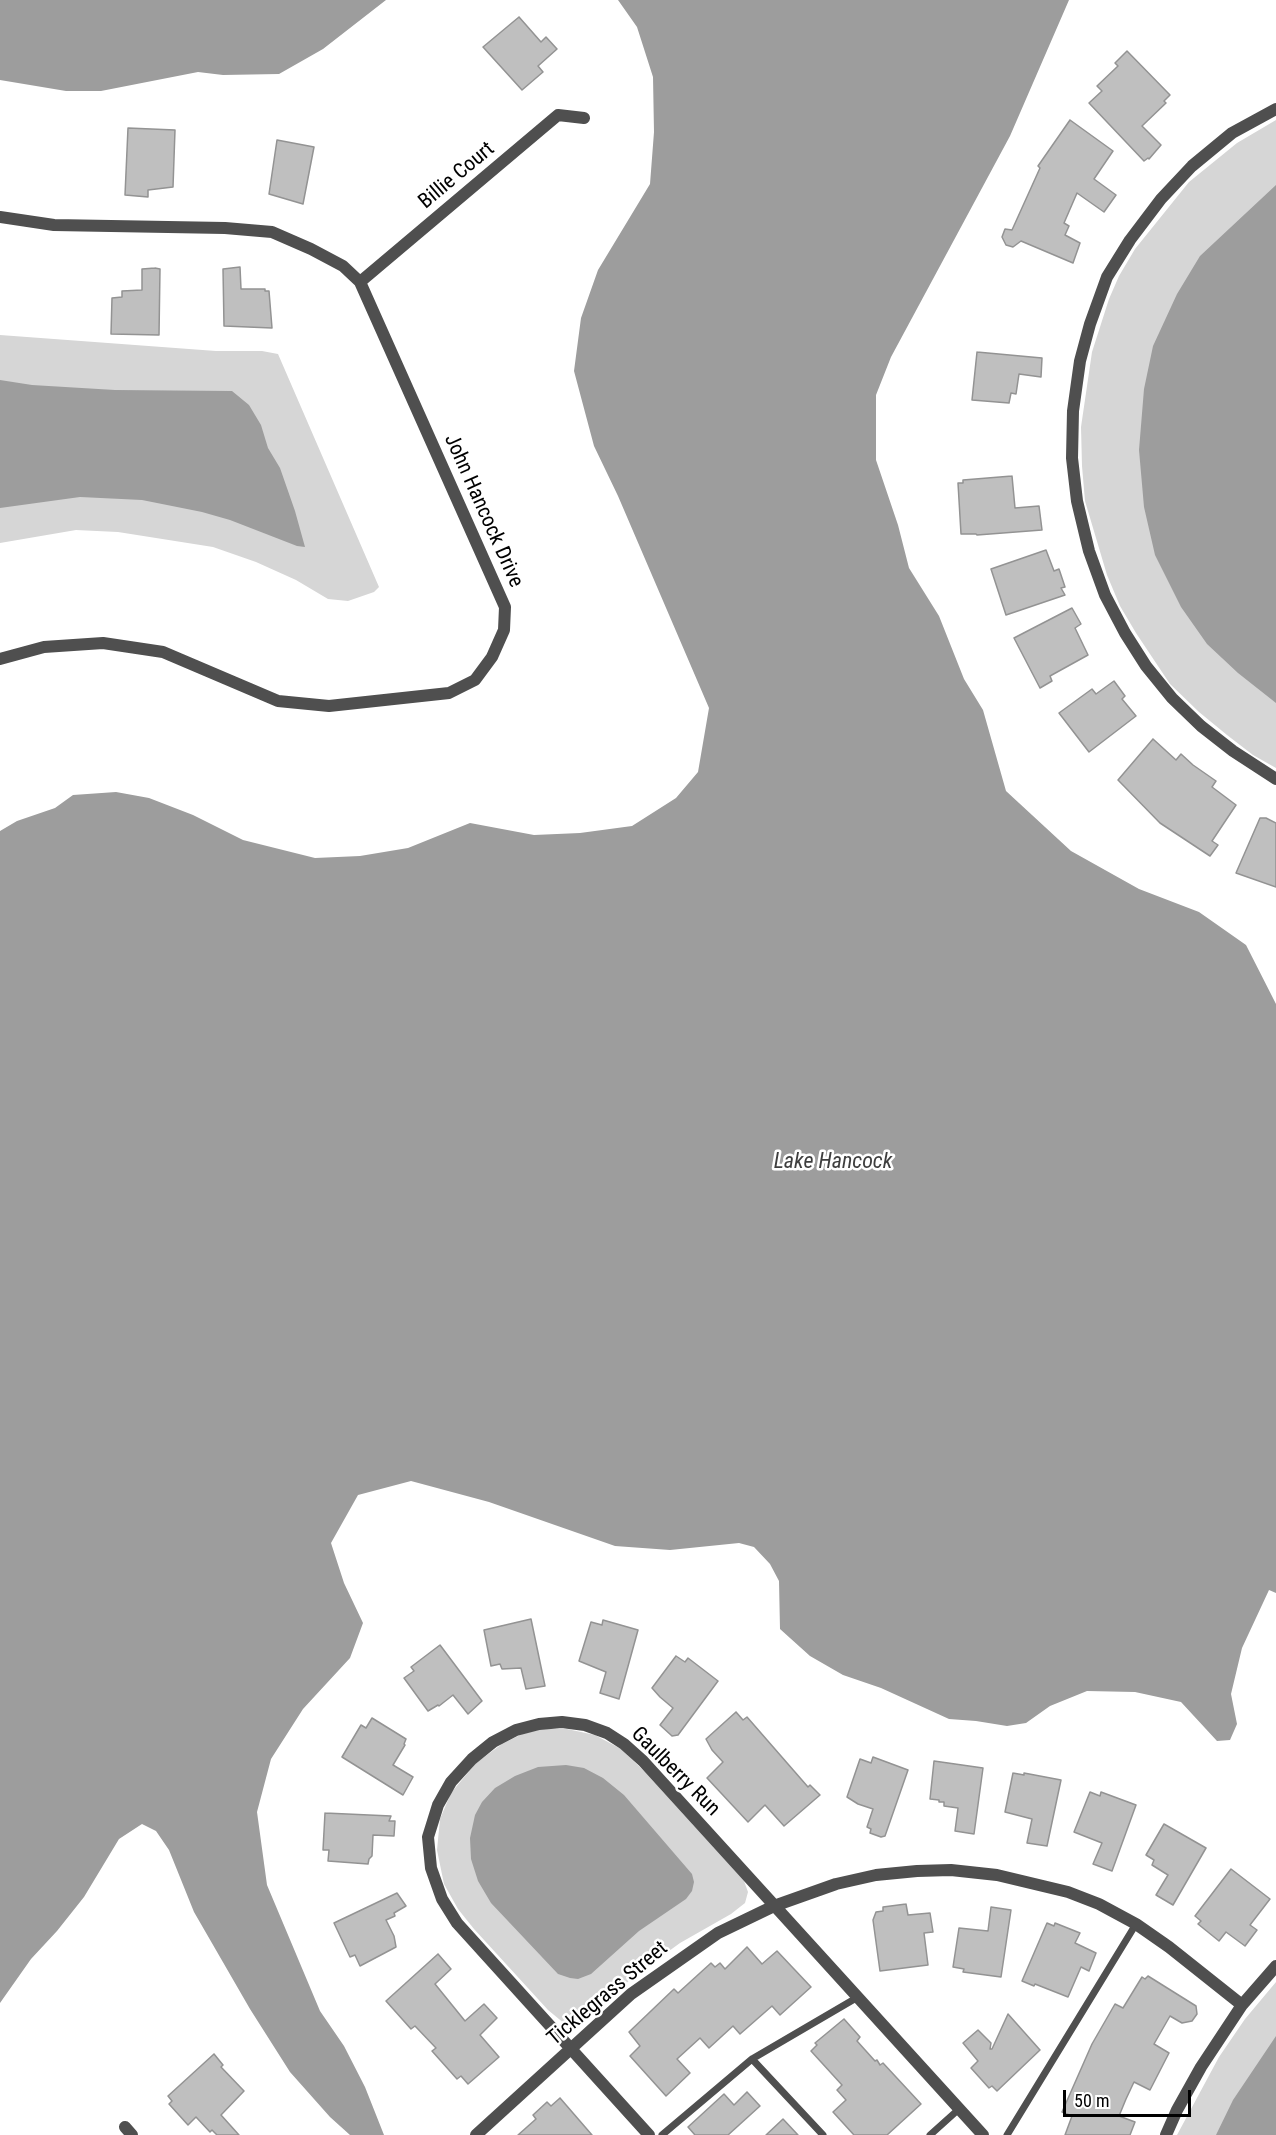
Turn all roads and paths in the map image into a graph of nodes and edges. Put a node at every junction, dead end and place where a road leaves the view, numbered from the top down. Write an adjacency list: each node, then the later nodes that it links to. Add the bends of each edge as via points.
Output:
1 (1276, 109): 6 (street, via 1232,133 1192,166 1161,199 1107,277 1080,361 1072,458 1089,551 1125,633 1172,698 1233,751)
2 (584, 118): 4 (street, Billie Court, via 558,115)
3 (0, 217): 4 (street, John Hancock Drive, via 54,225 272,232 343,266)
4 (360, 282): 5 (street, John Hancock Drive, via 505,607 504,630 492,657 475,680 449,693 329,706 278,701 163,652 103,643 45,646)
5 (0, 659)
6 (1276, 779)
7 (774, 1906): 8 (street, Ticklegrass Street, via 836,1884 876,1875 951,1870 997,1875 1068,1892); 10 (street, Gaulberry Run); 12 (street, Ticklegrass Street, via 718,1933 671,1964); 12 (street, Gaulberry Run, via 643,1761 607,1733 562,1722 516,1730 493,1742 472,1759 438,1805 428,1837 431,1868 442,1899 457,1923)
8 (1136, 1924): 11 (street, Ticklegrass Street); 21 (lane)
9 (1276, 1966): 11 (street)
10 (858, 1997): 13 (lane); 14 (street, Gaulberry Run)
11 (1242, 2005): 22 (street, via 1201,2067)
12 (570, 2049): 15 (street, Ticklegrass Street); 16 (street, Gaulberry Run)
13 (752, 2059): 17 (lane); 18 (lane)
14 (959, 2109): 19 (lane); 20 (street, Gaulberry Run)
15 (476, 2135)
16 (649, 2135)
17 (662, 2135)
18 (823, 2135)
19 (930, 2135)
20 (983, 2135)
21 (1007, 2135)
22 (1166, 2135)

